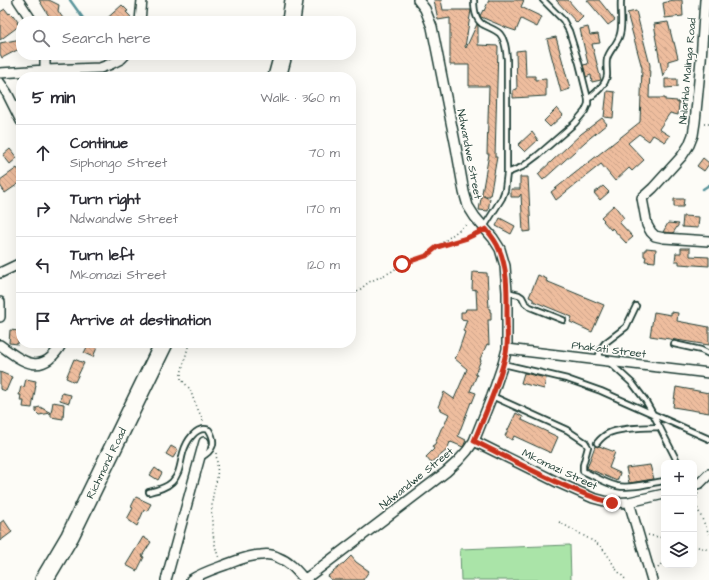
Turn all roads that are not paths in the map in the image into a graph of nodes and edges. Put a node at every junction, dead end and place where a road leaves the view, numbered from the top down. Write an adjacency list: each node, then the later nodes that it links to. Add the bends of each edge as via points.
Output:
1 (18, 0): 9 (street)
2 (142, 0): 10 (street)
3 (294, 0): 11 (highway)
4 (418, 0): 23 (street, Ndwandwe Street, via 425,9 432,27 468,206)
5 (474, 0): 22 (lane, via 479,21 501,35 505,46)
6 (543, 0): 20 (lane, via 563,20 569,31)
7 (621, 0): 20 (lane, via 620,36 607,58 607,77 603,86)
8 (705, 0): 15 (street, Nhlanhla Malinga Road)
9 (29, 16)
10 (140, 16)
11 (292, 16)
12 (45, 60): 16 (street)
13 (119, 60): 16 (street, via 100,68)
14 (282, 60): 17 (highway)
15 (704, 66): 24 (street, Nhlanhla Malinga Road, via 693,135 689,145 682,156 642,198 648,225 655,236)
16 (45, 70): 18 (street)
17 (278, 72)
18 (0, 73)
19 (0, 83): 21 (street)
20 (588, 99): 22 (lane, via 585,112 575,123 522,167)
21 (16, 111)
22 (507, 174): 23 (lane, via 502,198)
23 (485, 228): 27 (street, Ndwandwe Street, via 500,249 505,266)
24 (709, 241)
25 (16, 266): 26 (street)
26 (0, 274)
27 (507, 292): 31 (lane, via 519,295 530,306); 36 (street, Ndwandwe Street)
28 (0, 302): 30 (street)
29 (636, 306): 38 (lane, via 626,327 605,343)
30 (0, 318)
31 (564, 320)
32 (674, 344): 37 (lane)
33 (0, 345): 34 (street, via 21,360 36,364 51,358)
34 (59, 348)
35 (162, 348): 57 (highway, Richmond Road, via 70,536)
36 (507, 349): 38 (street, Phakati Street); 40 (street, Ndwandwe Street)
37 (709, 354)
38 (597, 360): 39 (street, Phakati Street)
39 (609, 361): 41 (street, Phakati Street); 43 (lane, via 633,384)
40 (503, 364): 42 (street, Ndwandwe Street); 43 (lane, via 579,382)
41 (709, 373)
42 (492, 396): 46 (street, Ndwandwe Street); 52 (lane, via 567,430 585,442 588,447 583,471 609,483 628,487)
43 (653, 414): 44 (lane); 45 (lane)
44 (659, 427): 48 (lane, via 613,431); 50 (lane)
45 (709, 439)
46 (474, 441): 56 (street, Mkomazi Street, via 593,498 612,503); 60 (street, Ndwandwe Street, via 446,472)
47 (204, 442): 49 (street)
48 (597, 443)
49 (199, 459): 54 (lane, via 209,452 214,442 214,437 206,428 194,433 187,443 179,471 171,483); 58 (street)
50 (677, 460)
51 (709, 474): 53 (street)
52 (661, 482)
53 (697, 482)
54 (150, 492)
55 (661, 495): 56 (street, Mkomazi Street)
56 (629, 502): 61 (street)
57 (44, 580)
58 (166, 580)
59 (191, 580): 60 (street, via 239,559 269,555 286,561)
60 (304, 580)
61 (652, 580)

